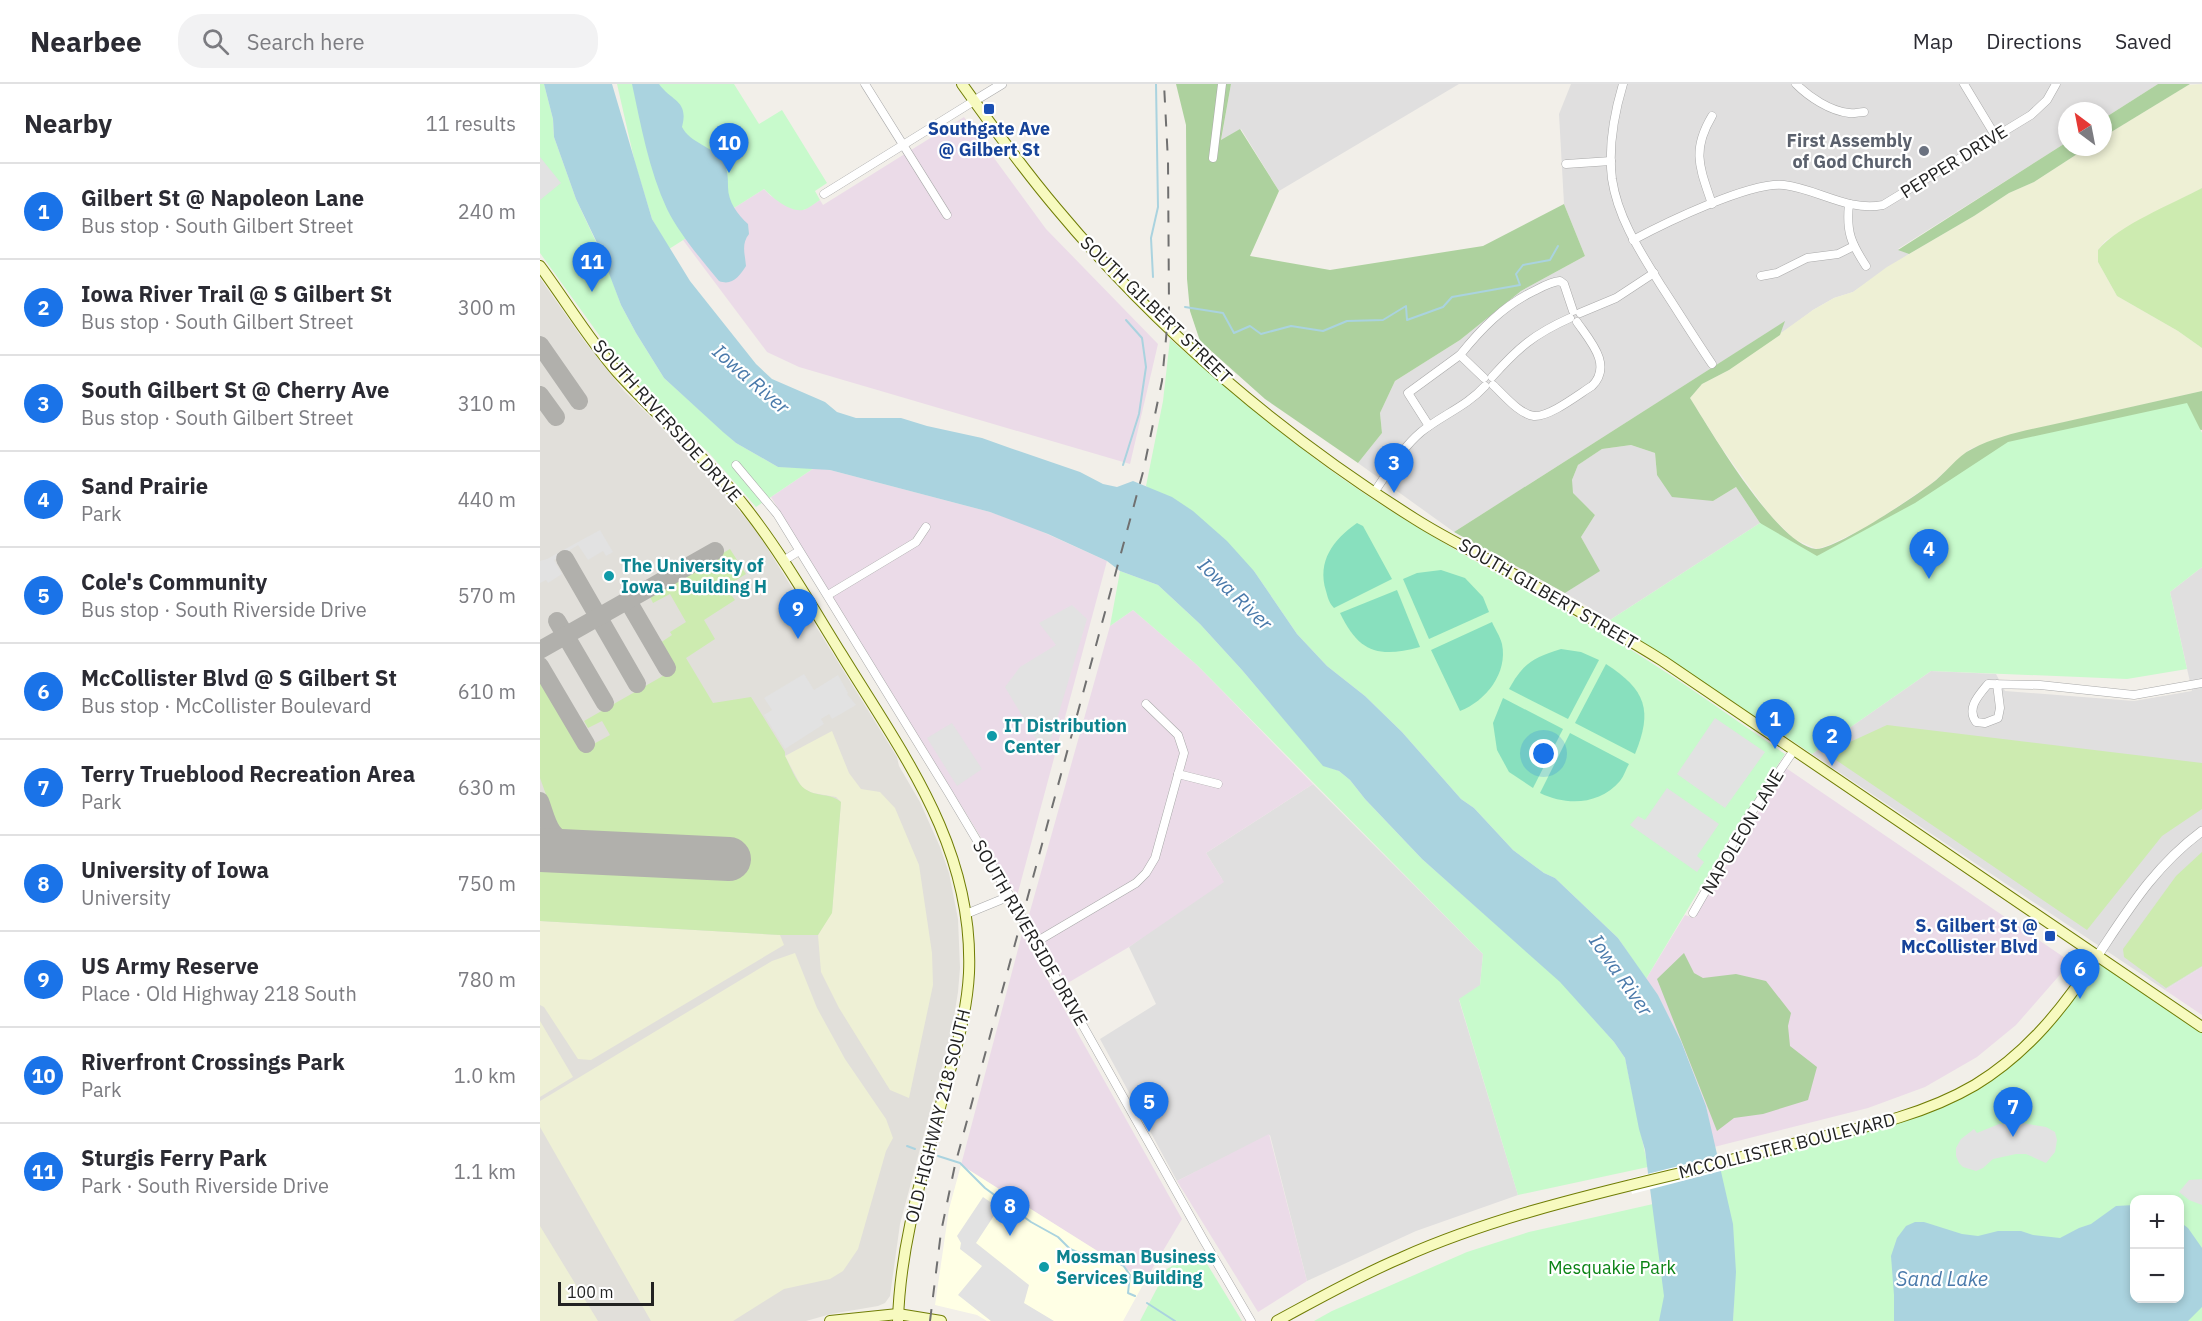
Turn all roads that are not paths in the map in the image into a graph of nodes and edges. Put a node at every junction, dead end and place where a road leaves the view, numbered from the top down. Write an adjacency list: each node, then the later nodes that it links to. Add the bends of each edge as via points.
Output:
1 (866, 84): 13 (street)
2 (962, 84): 9 (main road, SOUTH GILBERT STREET)
3 (1002, 84): 9 (street)
4 (1222, 84): 14 (street)
5 (1623, 84): 15 (street)
6 (1796, 84): 10 (street, via 1831,107 1849,114)
7 (1964, 84): 12 (street)
8 (2056, 84): 12 (street, PEPPER DRIVE, via 2040,108)
9 (974, 102): 13 (street); 33 (main road, SOUTH GILBERT STREET, via 1068,222 1167,326 1276,420)
10 (1864, 112)
11 (1712, 116): 18 (street, via 1698,150 1698,164)
12 (1996, 136): 19 (street, PEPPER DRIVE, via 1891,201 1866,207)
13 (903, 145): 17 (street); 20 (street)
14 (1213, 158)
15 (1611, 161): 16 (street); 21 (street, via 1616,198)
16 (1566, 164)
17 (824, 194)
18 (1712, 204): 19 (street, PEPPER DRIVE, via 1774,184); 21 (street, PEPPER DRIVE)
19 (1849, 204): 22 (street, via 1848,229)
20 (947, 215)
21 (1633, 240): 25 (street)
22 (1854, 246): 24 (street); 26 (street, via 1838,254 1807,258 1777,273)
23 (540, 266): 36 (main road, SOUTH RIVERSIDE DRIVE, via 616,370 712,468)
24 (1866, 266)
25 (1654, 273): 27 (street, via 1616,298); 29 (street)
26 (1761, 276)
27 (1575, 316): 28 (street, via 1564,284 1554,282 1508,306 1489,321); 30 (street, via 1527,341); 30 (street, via 1600,359 1602,370 1592,386 1546,414 1535,416)
28 (1460, 355): 30 (street); 31 (street, via 1408,393)
29 (1712, 364)
30 (1489, 381): 31 (street, via 1474,397)
31 (1429, 426): 33 (street, via 1400,454)
32 (736, 465): 35 (street, SOUTH RIVERSIDE DRIVE, via 766,499)
33 (1375, 491): 41 (main road, SOUTH GILBERT STREET, via 1415,519 1632,642)
34 (926, 527): 37 (street, via 916,542)
35 (799, 551): 36 (street); 37 (street, SOUTH RIVERSIDE DRIVE)
36 (783, 561): 47 (main road, OLD HIGHWAY 218 SOUTH, via 932,805 955,862)
37 (828, 596): 45 (street, SOUTH RIVERSIDE DRIVE)
38 (2202, 683): 39 (street, via 2134,694)
39 (1997, 684): 39 (street, via 1988,684 1979,694 1971,715 1976,722 1993,722 1998,718)
40 (1146, 704): 42 (street, via 1182,741 1184,753)
41 (1794, 750): 46 (street, NAPOLEON LANE); 49 (main road, SOUTH GILBERT STREET)
42 (1178, 774): 43 (street); 48 (street, via 1157,855 1146,873 1137,883)
43 (1218, 784)
44 (2202, 831): 49 (street, MCCOLLISTER BOULEVARD, via 2159,868)
45 (1010, 896): 47 (street); 48 (street, SOUTH RIVERSIDE DRIVE)
46 (1693, 913)
47 (966, 914): 51 (main road, OLD HIGHWAY 218 SOUTH, via 969,972 964,1013 918,1189)
48 (1036, 942): 54 (street, SOUTH RIVERSIDE DRIVE)
49 (2098, 955): 50 (main road, SOUTH GILBERT STREET); 55 (main road, MCCOLLISTER BOULEVARD, via 2044,1028 2013,1057 1976,1084 1935,1105 1502,1221 1402,1257)
50 (2202, 1028)
51 (898, 1318): 52 (main road, via 852,1317); 53 (main road)
52 (830, 1321)
53 (941, 1321)
54 (1251, 1321)
55 (1277, 1321)

